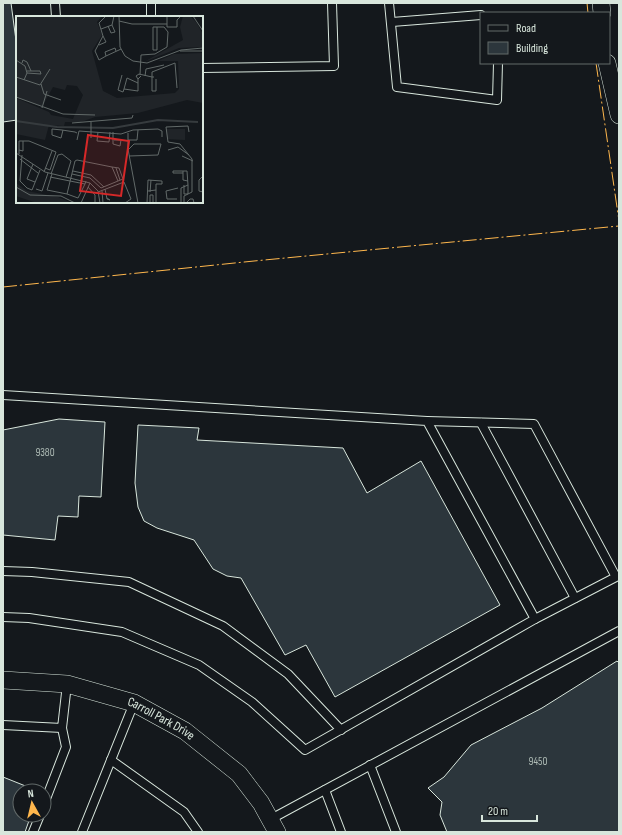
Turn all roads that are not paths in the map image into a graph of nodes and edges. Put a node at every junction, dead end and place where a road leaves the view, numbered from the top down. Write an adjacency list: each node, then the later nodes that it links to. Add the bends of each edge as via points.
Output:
1 (55, 3): 6 (lane)
2 (151, 3): 7 (lane)
3 (332, 3): 11 (lane, via 334,66)
4 (389, 3): 8 (lane)
5 (480, 15): 8 (lane)
6 (56, 16)
7 (151, 16)
8 (392, 22): 9 (lane, via 397,87 497,100)
9 (498, 64)
10 (607, 64): 12 (street)
11 (203, 68)
12 (619, 115)
13 (3, 395): 14 (lane)
14 (427, 421): 15 (lane); 19 (lane)
15 (481, 423): 17 (lane); 17 (lane, via 534,424 616,577)
16 (3, 571): 26 (lane, via 129,582 151,592 223,626 288,674)
17 (575, 598): 19 (lane)
18 (3, 617): 26 (lane, via 29,618 122,632 199,665 252,702 305,750)
19 (535, 619): 26 (lane)
20 (619, 631): 28 (lane)
21 (3, 680): 22 (street, Carroll Park Drive)
22 (67, 684): 23 (street, Carroll Park Drive); 25 (lane)
23 (134, 703): 27 (lane); 31 (street, Carroll Park Drive, via 185,731 239,774 261,803)
24 (3, 725): 25 (lane)
25 (62, 728): 29 (lane, via 66,747)
26 (341, 730)
27 (111, 760): 32 (lane); 33 (lane, via 184,812)
28 (370, 765): 30 (lane); 35 (lane)
29 (52, 783)
30 (325, 790): 31 (lane); 34 (lane)
31 (274, 826)
32 (82, 832)
33 (198, 832)
34 (341, 832)
35 (396, 832)

